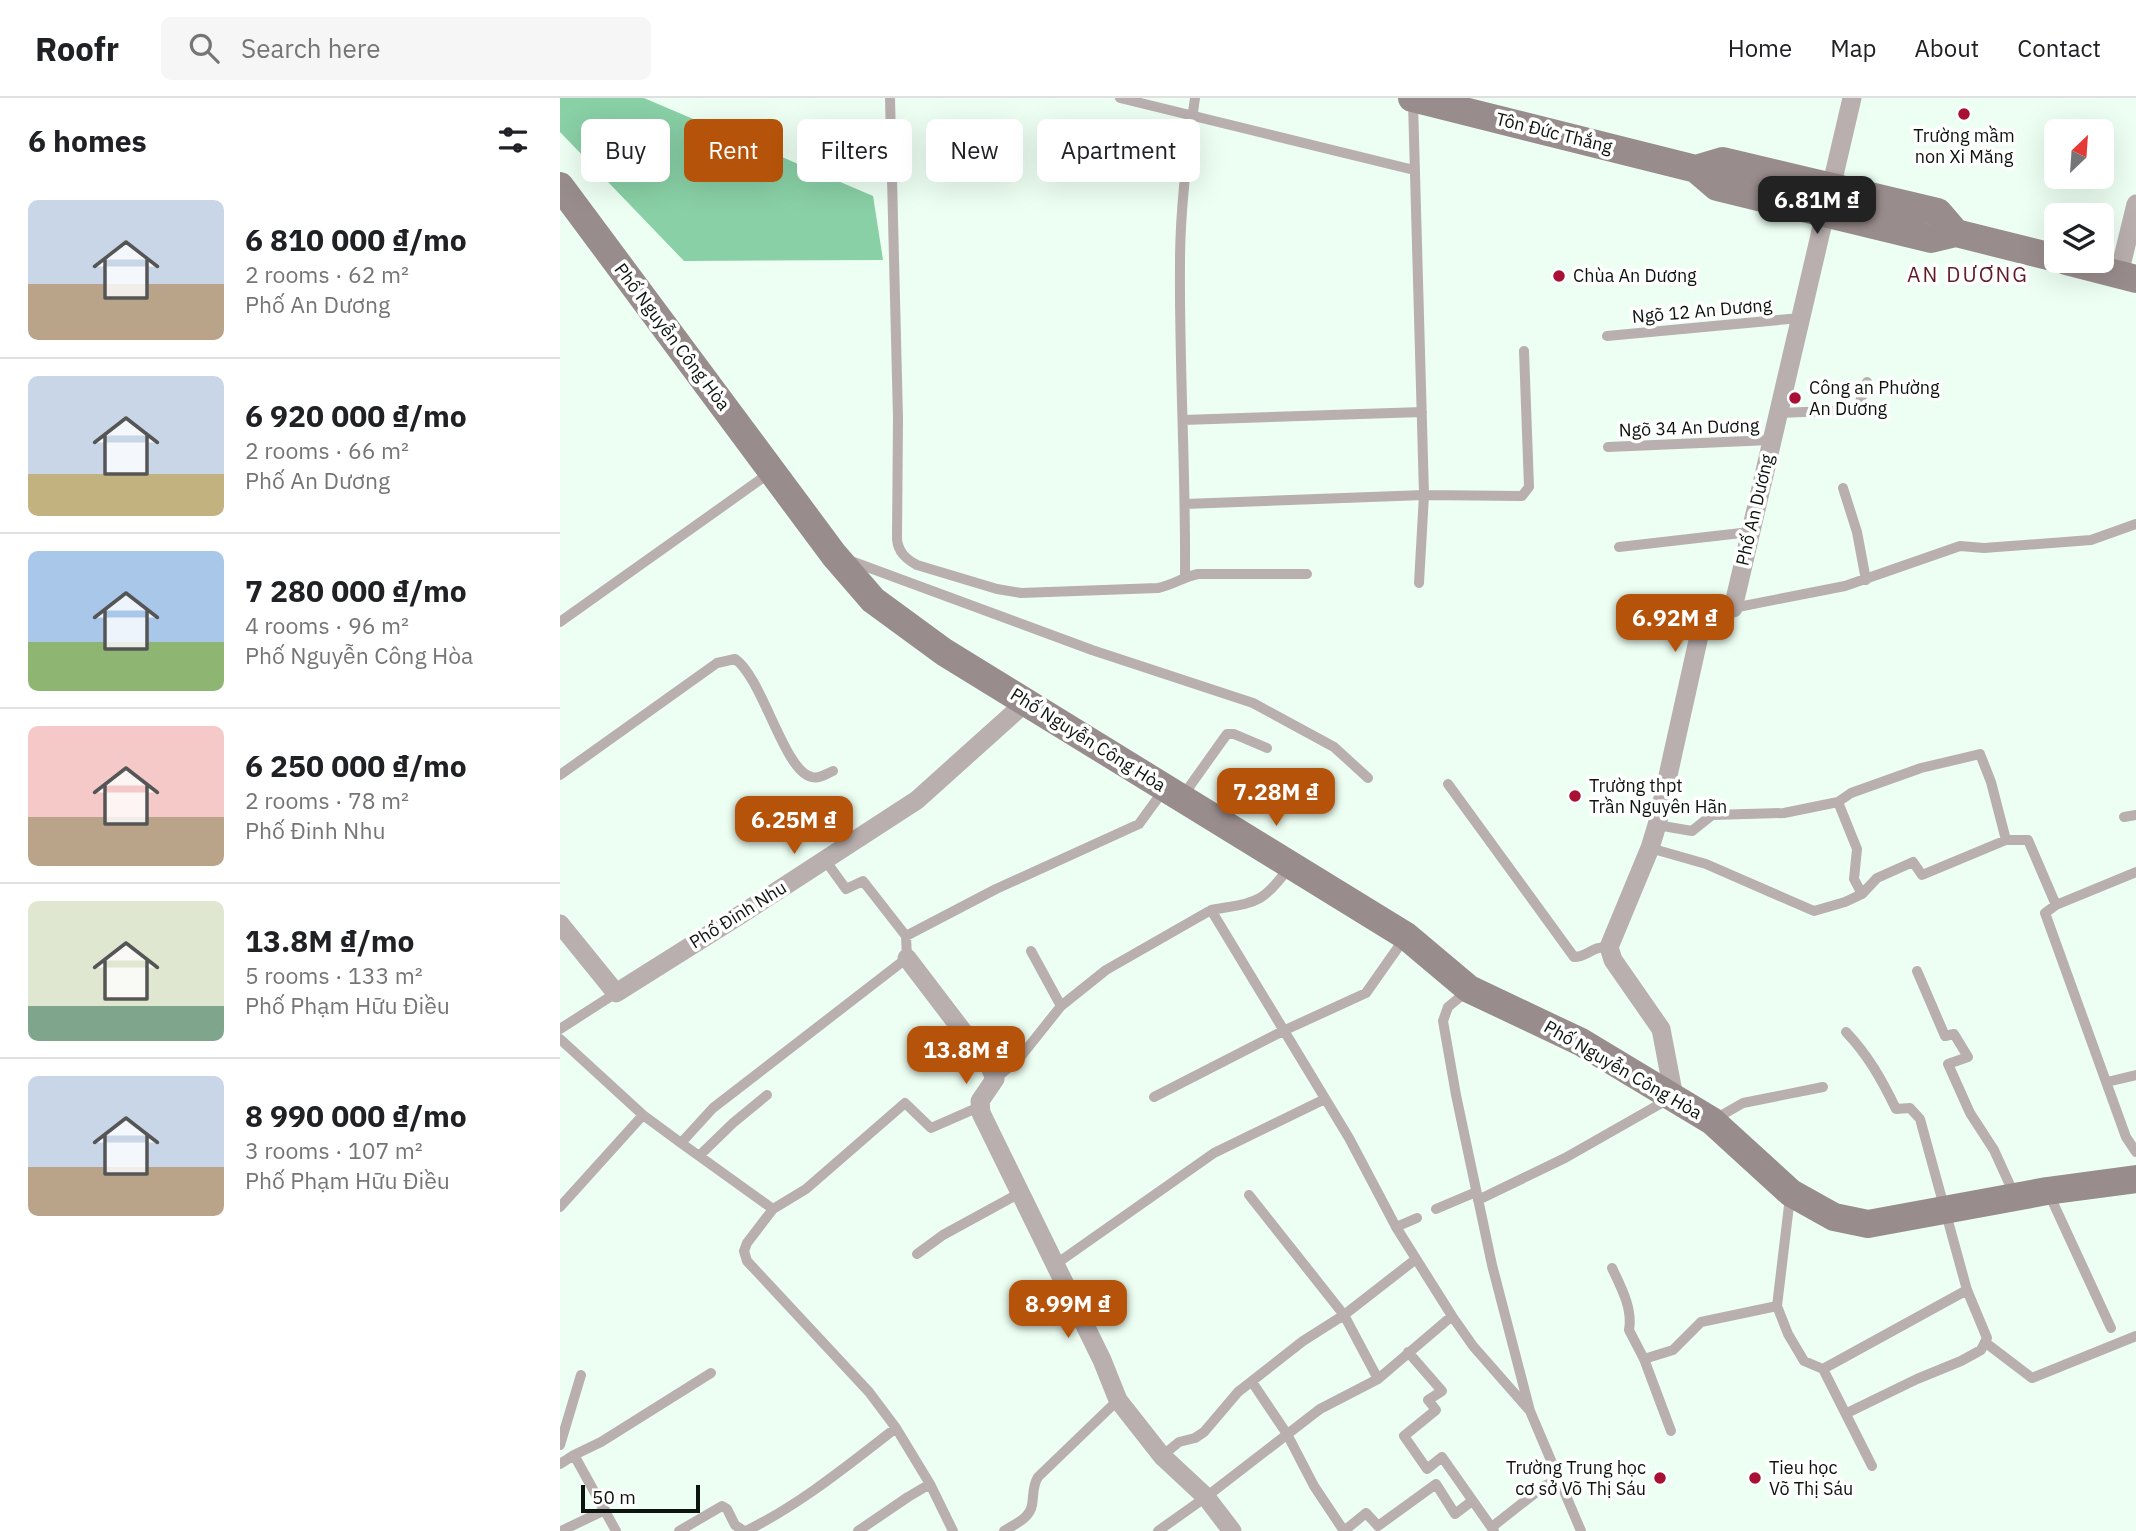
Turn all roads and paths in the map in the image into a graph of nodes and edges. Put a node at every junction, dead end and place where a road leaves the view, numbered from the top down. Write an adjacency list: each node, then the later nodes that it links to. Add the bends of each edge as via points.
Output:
1 (890, 98): 31 (lane, via 900,551 917,565 1021,593 1158,588)
2 (1120, 98): 6 (lane)
3 (1195, 98): 6 (lane)
4 (1413, 98): 7 (lane); 9 (street, Tôn Đức Thắng, via 1696,169 1723,161)
5 (1852, 98): 9 (street, Phố An Dương)
6 (1192, 117): 7 (lane); 19 (lane, via 1180,260)
7 (1414, 170): 17 (lane)
8 (560, 186): 22 (street, Phố Nguyễn Công Hòa)
9 (1828, 199): 11 (street, Tôn Đức Thắng, via 1938,212 1956,233); 13 (street, Phố An Dương)
10 (2136, 204): 12 (street)
11 (2044, 255)
12 (2128, 276)
13 (1800, 317): 14 (lane, Ngõ 12 An Dương); 18 (street, Phố An Dương)
14 (1607, 336)
15 (1524, 351): 24 (lane, via 1526,494)
16 (1867, 382): 18 (lane, via 1857,410)
17 (1422, 412): 19 (lane); 24 (lane)
18 (1777, 413): 20 (street, Phố An Dương)
19 (1183, 420): 25 (lane)
20 (1771, 440): 21 (lane, Ngõ 34 An Dương); 27 (street, Phố An Dương)
21 (1608, 447)
22 (772, 472): 29 (street, Phố Nguyễn Công Hòa); 35 (lane)
23 (1843, 488): 32 (lane)
24 (1424, 495): 25 (lane); 33 (lane)
25 (1185, 504): 31 (lane)
26 (2136, 524): 32 (lane, via 2091,540 1960,546)
27 (1750, 532): 28 (lane); 34 (street, Phố An Dương)
28 (1619, 548)
29 (834, 555): 36 (street, Phố Nguyễn Công Hòa, via 873,600 944,652); 40 (lane, via 1092,650 1253,703 1334,747)
30 (1307, 574): 31 (lane)
31 (1185, 577)
32 (1866, 580): 34 (lane)
33 (1419, 583)
34 (1733, 608): 46 (street, via 1703,618)
35 (560, 622)
36 (1026, 702): 42 (street, Phố Nguyễn Công Hòa); 49 (street, Phố Đinh Nhu, via 918,800)
37 (1267, 748): 42 (lane, via 1227,734)
38 (832, 771): 39 (lane, via 817,778 800,770 752,679 734,659 717,663)
39 (560, 775)
40 (1368, 778)
41 (1448, 785): 58 (lane, via 1574,957)
42 (1174, 793): 50 (street, Phố Nguyễn Công Hòa); 56 (lane, via 1139,824)
43 (1838, 802): 46 (lane, via 1784,813 1712,815 1692,831); 47 (lane, via 1850,793 1921,768 1980,754); 52 (lane, via 1857,849 1854,879)
44 (2136, 815): 45 (lane)
45 (2124, 817)
46 (1657, 825): 48 (street)
47 (2006, 840): 52 (lane, via 1922,875 1913,862 1877,878); 53 (lane, via 2028,840)
48 (1650, 848): 52 (lane, via 1706,864 1814,911); 58 (street)
49 (825, 860): 56 (lane, via 846,889 863,881); 63 (street, Phố Đinh Nhu)
50 (1290, 865): 54 (lane, via 1260,899); 57 (street, Phố Nguyễn Công Hòa)
51 (2136, 872): 53 (lane)
52 (1862, 894)
53 (2056, 905): 71 (lane, via 2045,913)
54 (1211, 910): 64 (lane, via 1105,970); 66 (lane)
55 (560, 925): 63 (street)
56 (906, 936): 60 (lane)
57 (1406, 936): 62 (street, Phố Nguyễn Công Hòa); 66 (lane, via 1366,993)
58 (1609, 947): 75 (street, via 1613,960 1661,1029)
59 (1031, 951): 64 (lane)
60 (908, 958): 70 (street); 81 (lane, via 713,1108)
61 (1917, 971): 90 (lane, via 1945,1036 1954,1034 1968,1057 1948,1064)
62 (1469, 989): 75 (street, Phố Nguyễn Công Hòa, via 1581,1042); 89 (lane, via 1448,1007 1443,1021)
63 (616, 993): 65 (lane)
64 (1060, 1006): 70 (lane, via 1018,1060)
65 (560, 1028)
66 (1283, 1031): 74 (lane); 76 (lane)
67 (1846, 1032): 94 (lane, via 1880,1076 1896,1109 1910,1108 1920,1119)
68 (560, 1039): 78 (lane)
69 (2136, 1075): 71 (lane)
70 (995, 1079): 77 (street)
71 (2107, 1082): 80 (lane)
72 (1823, 1087): 79 (lane, via 1743,1102)
73 (767, 1095): 83 (lane)
74 (1154, 1097)
75 (1674, 1097): 79 (street, Phố Nguyễn Công Hòa); 89 (lane, via 1565,1158)
76 (1325, 1099): 96 (lane); 99 (lane, via 1214,1153)
77 (979, 1107): 86 (street); 92 (lane, via 931,1128 905,1103 806,1189)
78 (643, 1115): 81 (lane); 91 (lane)
79 (1712, 1121): 87 (street, Phố Nguyễn Công Hòa)
80 (2131, 1136): 82 (lane)
81 (681, 1143): 83 (lane)
82 (2136, 1152)
83 (699, 1156): 92 (lane)
84 (2136, 1179): 85 (street, Phố Nguyễn Công Hòa)
85 (2047, 1191): 90 (street, Phố Nguyễn Công Hòa); 105 (lane)
86 (1020, 1193): 97 (lane); 99 (street)
87 (1791, 1193): 94 (street, Phố Nguyễn Công Hòa, via 1834,1217 1868,1224); 102 (lane)
88 (1250, 1195): 103 (lane)
89 (1477, 1196): 93 (lane); 116 (lane)
90 (2016, 1197): 94 (street, Phố Nguyễn Công Hòa)
91 (560, 1207)
92 (773, 1209): 118 (lane, via 747,1243 747,1261 869,1392)
93 (1436, 1209)
94 (1944, 1209): 101 (lane)
95 (1417, 1218): 96 (lane)
96 (1396, 1227): 98 (lane)
97 (917, 1254)
98 (1416, 1259): 103 (lane); 104 (lane)
99 (1056, 1264): 115 (street)
100 (1612, 1268): 109 (lane, via 1624,1294 1629,1331)
101 (1966, 1290): 107 (lane); 110 (lane)
102 (1777, 1306): 109 (lane, via 1701,1322 1673,1350); 110 (lane, via 1804,1361)
103 (1344, 1315): 113 (lane); 114 (lane)
104 (1452, 1316): 108 (lane); 116 (lane)
105 (2111, 1328)
106 (2136, 1336): 107 (lane, via 2032,1378)
107 (1986, 1343): 117 (lane, via 1961,1361)
108 (1408, 1352): 113 (lane); 129 (lane, via 1442,1391 1428,1400 1436,1410 1404,1436 1427,1469 1442,1457)
109 (1644, 1359): 119 (lane)
110 (1823, 1369): 117 (lane)
111 (711, 1373): 122 (lane)
112 (581, 1375): 121 (lane)
113 (1378, 1379): 120 (lane, via 1320,1409)
114 (1252, 1382): 120 (lane); 123 (lane, via 1204,1432 1179,1442)
115 (1118, 1400): 123 (street); 138 (lane, via 1038,1477 1032,1508)
116 (1530, 1411): 126 (lane)
117 (1847, 1413): 125 (lane)
118 (896, 1428): 127 (lane); 135 (lane, via 811,1493)
119 (1671, 1431)
120 (1287, 1434): 128 (lane); 129 (lane, via 1343,1531 1366,1513 1378,1526 1436,1484 1455,1514)
121 (560, 1445)
122 (574, 1455): 124 (lane); 130 (lane)
123 (1162, 1456): 128 (street)
124 (560, 1464)
125 (1872, 1466)
126 (1559, 1480): 131 (lane, via 1544,1486); 141 (lane)
127 (930, 1484): 136 (lane); 137 (lane)
128 (1206, 1497): 139 (lane); 140 (street)
129 (1472, 1501): 131 (lane)
130 (605, 1510): 132 (lane); 133 (lane)
131 (1493, 1529)
132 (561, 1531)
133 (616, 1531)
134 (679, 1531): 135 (lane, via 722,1506)
135 (745, 1531)
136 (859, 1531)
137 (953, 1531)
138 (1004, 1531)
139 (1158, 1531)
140 (1232, 1531)
141 (1581, 1531)

